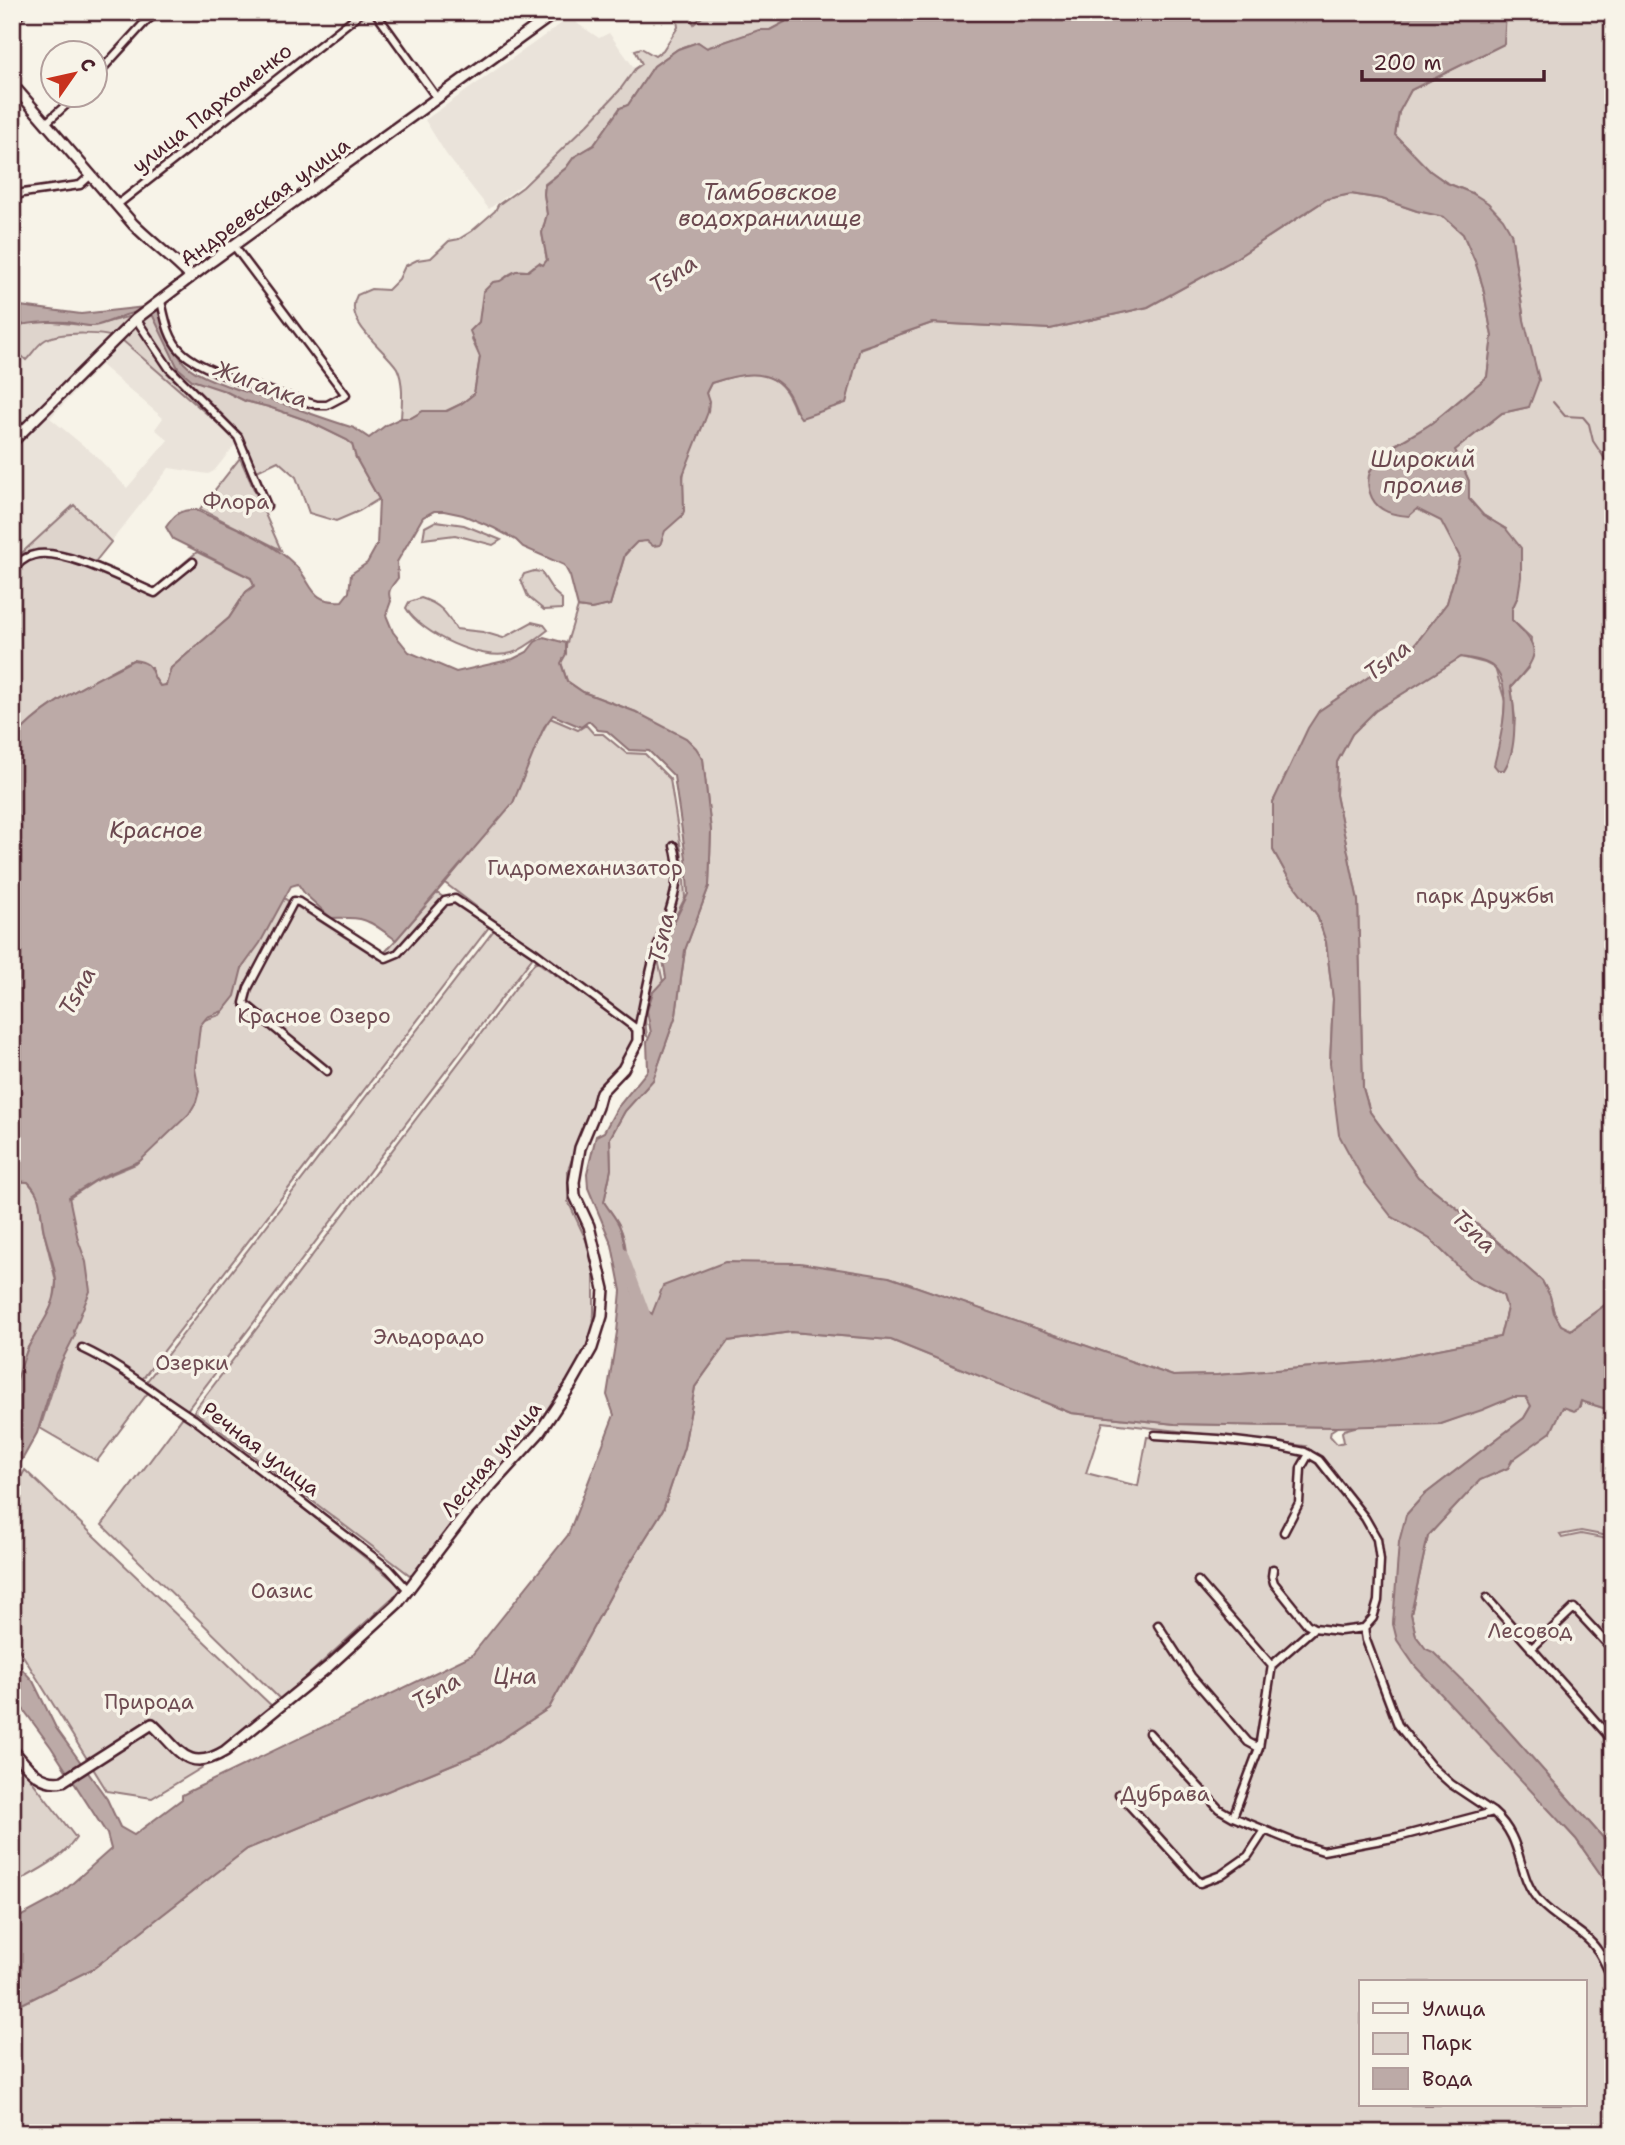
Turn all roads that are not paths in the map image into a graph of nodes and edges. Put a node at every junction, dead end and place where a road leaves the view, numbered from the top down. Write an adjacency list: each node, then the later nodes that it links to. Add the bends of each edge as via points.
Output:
1 (23, 12): 6 (street)
2 (158, 12): 7 (street)
3 (362, 12): 14 (street, улица Пархоменко)
4 (375, 12): 9 (street)
5 (550, 14): 9 (street, Андреевская улица)
6 (12, 22)
7 (108, 63)
8 (12, 84): 11 (street)
9 (437, 98): 15 (street, Андреевская улица)
10 (62, 108): 11 (street)
11 (47, 122): 12 (street)
12 (91, 174): 13 (street, via 80,185); 14 (street)
13 (12, 198)
14 (117, 205): 16 (street)
15 (234, 246): 16 (street, Андреевская улица); 17 (street, via 346,395 317,405 201,363 178,348)
16 (191, 277): 17 (street, Андреевская улица)
17 (158, 303): 18 (street, Андреевская улица)
18 (140, 316): 19 (street, Андреевская улица); 20 (street, via 169,368 238,437)
19 (12, 442)
20 (267, 506)
21 (193, 562): 22 (street, via 155,593 91,565 49,554 34,554)
22 (12, 571)
23 (674, 846): 24 (street, Лесная улица, via 678,859 675,892)
24 (638, 1030): 25 (street, via 454,898 445,901 398,953 386,958 294,901 244,1003); 32 (street, Лесная улица, via 638,1041 623,1069 601,1092 580,1147 574,1182 604,1289 603,1316 592,1348 543,1429 468,1510)
25 (327, 1071)
26 (82, 1348): 32 (street, Речная улица, via 109,1360 194,1419 389,1569)
27 (1155, 1435): 28 (street, via 1218,1438)
28 (1309, 1454): 29 (street, via 1301,1468 1299,1503); 36 (street, via 1331,1473 1377,1539 1378,1601)
29 (1284, 1532)
30 (1273, 1569): 35 (street, via 1274,1583)
31 (1198, 1581): 39 (street)
32 (409, 1591): 43 (street, Лесная улица, via 329,1666 204,1762 191,1760 152,1724 63,1781 41,1779)
33 (1487, 1598): 37 (street)
34 (1158, 1625): 42 (street, via 1191,1676 1248,1742)
35 (1314, 1628): 36 (street); 39 (street)
36 (1364, 1628): 45 (street, via 1398,1726 1431,1766)
37 (1531, 1649): 38 (street, via 1574,1608); 41 (street)
38 (1613, 1650)
39 (1272, 1666): 42 (street)
40 (1149, 1733): 46 (street, via 1219,1809)
41 (1613, 1741)
42 (1259, 1748): 46 (street)
43 (12, 1749)
44 (1119, 1794): 47 (street, via 1200,1883 1248,1856)
45 (1493, 1812): 47 (street, via 1323,1851); 48 (street, via 1517,1845 1525,1878 1540,1902 1598,1950)
46 (1233, 1817): 47 (street)
47 (1265, 1830)
48 (1613, 1980)

